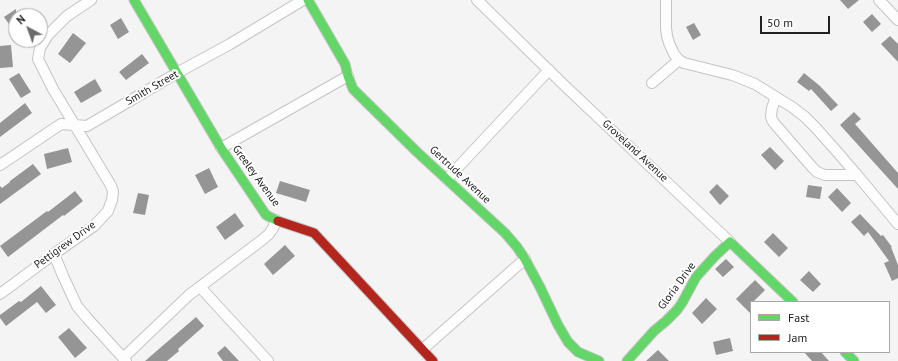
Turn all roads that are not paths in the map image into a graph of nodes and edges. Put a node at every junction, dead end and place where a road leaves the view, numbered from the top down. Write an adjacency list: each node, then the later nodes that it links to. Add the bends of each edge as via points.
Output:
1 (91, 0): 15 (street, Pettigrew Drive, via 67,16 48,35 40,48 38,59)
2 (134, 0): 11 (street, Greeley Avenue)
3 (303, 0): 11 (street, Smith Street)
4 (308, 0): 12 (street, Gertrude Avenue, via 345,64)
5 (477, 0): 10 (street, Groveland Avenue)
6 (666, 0): 9 (street, via 667,36)
7 (879, 0): 8 (street)
8 (898, 20)
9 (678, 60): 13 (street); 14 (street, via 756,84)
10 (549, 70): 19 (street); 22 (street, Groveland Avenue)
11 (176, 73): 15 (street, Smith Street, via 87,126); 16 (street, Greeley Avenue)
12 (348, 76): 16 (street); 19 (street, Gertrude Avenue, via 353,89)
13 (652, 83)
14 (776, 97): 18 (street, via 805,117); 18 (street, via 772,108 772,120 817,172 825,175)
15 (74, 124): 17 (street, Smith Street, via 61,124); 23 (street, Pettigrew Drive, via 110,184 113,191 112,200 108,211 94,226)
16 (221, 148): 20 (street, Greeley Avenue, via 266,215)
17 (0, 165)
18 (857, 175): 21 (street)
19 (447, 179): 24 (street, Gertrude Avenue, via 494,222)
20 (276, 220): 25 (street, via 269,234); 28 (street, Greeley Avenue, via 314,233)
21 (898, 224)
22 (730, 242): 27 (street, Groveland Avenue); 34 (street, Gloria Drive, via 696,277 677,310)
23 (54, 254): 26 (street, Pettigrew Drive); 30 (street, via 77,306)
24 (525, 259): 28 (street); 33 (street, Gertrude Avenue, via 568,342 578,352)
25 (200, 288): 30 (street, via 189,295); 31 (street)
26 (0, 294)
27 (792, 301)
28 (423, 349): 32 (street, Greeley Avenue)
29 (846, 353): 35 (street)
30 (125, 360)
31 (268, 361)
32 (433, 361)
33 (599, 361)
34 (627, 361)
35 (854, 361)

